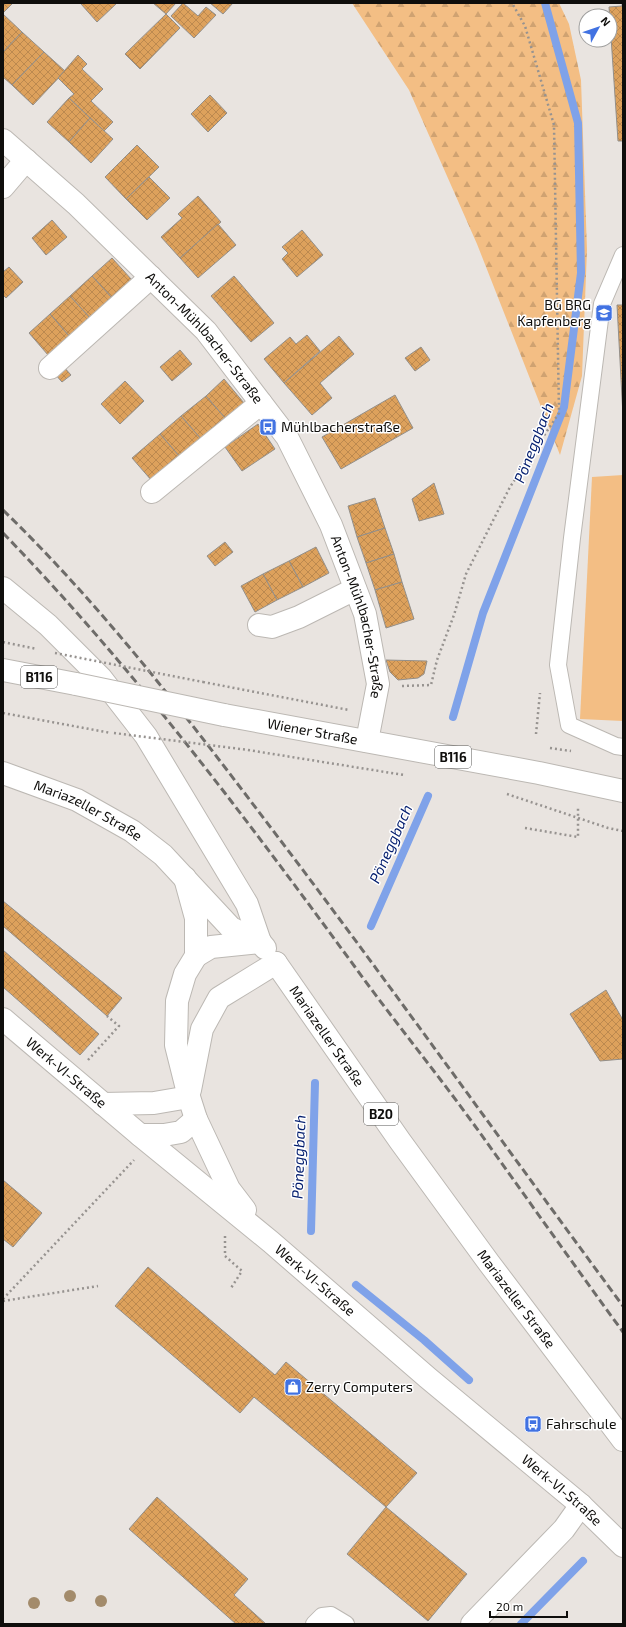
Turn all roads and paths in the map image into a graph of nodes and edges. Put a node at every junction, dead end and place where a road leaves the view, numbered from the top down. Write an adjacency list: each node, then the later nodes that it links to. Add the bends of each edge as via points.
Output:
1 (512, 3): 18 (path, via 525,26 554,125 559,412 510,487 466,574 431,685 409,687)
2 (3, 140): 3 (main road, Anton-Mühlbacher-Straße)
3 (26, 160): 4 (main road); 6 (main road, Anton-Mühlbacher-Straße, via 76,204)
4 (3, 187)
5 (623, 255): 23 (lane, via 602,304 558,665 569,725)
6 (151, 278): 7 (main road); 8 (main road, Anton-Mühlbacher-Straße, via 206,331)
7 (50, 368)
8 (261, 403): 9 (main road); 11 (main road, Anton-Mühlbacher-Straße, via 287,438 298,458 331,525)
9 (152, 492)
10 (3, 588): 33 (main road, via 48,625 101,678 146,736 247,904)
11 (355, 589): 12 (main road, via 299,618 272,626); 18 (main road, Anton-Mühlbacher-Straße, via 365,614)
12 (259, 625)
13 (3, 642): 14 (path)
14 (40, 650)
15 (47, 651): 17 (path, bridge)
16 (3, 670): 22 (main road, Wiener Straße / B116, bridge)
17 (203, 682)
18 (378, 684): 22 (main road, Anton-Mühlbacher-Straße)
19 (541, 687): 21 (path)
20 (3, 713): 25 (path, bridge, via 114,733 248,750)
21 (536, 734)
22 (367, 741): 26 (main road, Wiener Straße / B116)
23 (623, 747)
24 (3, 773): 32 (main road, Mariazeller Straße, via 77,800 132,831 163,855)
25 (410, 776)
26 (579, 782): 27 (main road, Wiener Straße / B116); 29 (path)
27 (623, 791)
28 (502, 792): 29 (path)
29 (578, 818): 30 (path, via 578,837); 31 (path)
30 (526, 828)
31 (623, 831)
32 (185, 878): 33 (main road, Mariazeller Straße, via 231,928); 34 (main road, via 196,918)
33 (260, 942): 34 (main road, via 211,947); 35 (main road, Mariazeller Straße / B20)
34 (196, 956): 39 (main road, via 185,974 177,1001 176,1045)
35 (276, 963): 39 (main road, via 219,998 202,1029); 48 (main road, Mariazeller Straße / B20, via 405,1147)
36 (107, 1016): 38 (path, via 118,1026)
37 (3, 1019): 40 (main road, Werk-VI-Straße)
38 (102, 1045)
39 (189, 1097): 40 (main road, via 154,1103); 41 (main road)
40 (104, 1104): 42 (main road, Werk-VI-Straße)
41 (196, 1118): 42 (main road, via 181,1132 164,1135); 44 (main road, via 229,1190)
42 (139, 1145): 44 (main road, Werk-VI-Straße); 47 (path)
43 (225, 1230): 46 (path, via 225,1256 242,1271)
44 (271, 1242): 49 (main road, Werk-VI-Straße, via 428,1378)
45 (98, 1286): 47 (path)
46 (231, 1288)
47 (3, 1300)
48 (623, 1440)
49 (581, 1505): 50 (main road, Werk-VI-Straße); 53 (main road, via 564,1529)
50 (623, 1546)
51 (314, 1624): 52 (lane, via 322,1616 331,1615)
52 (346, 1624)
53 (472, 1624)

